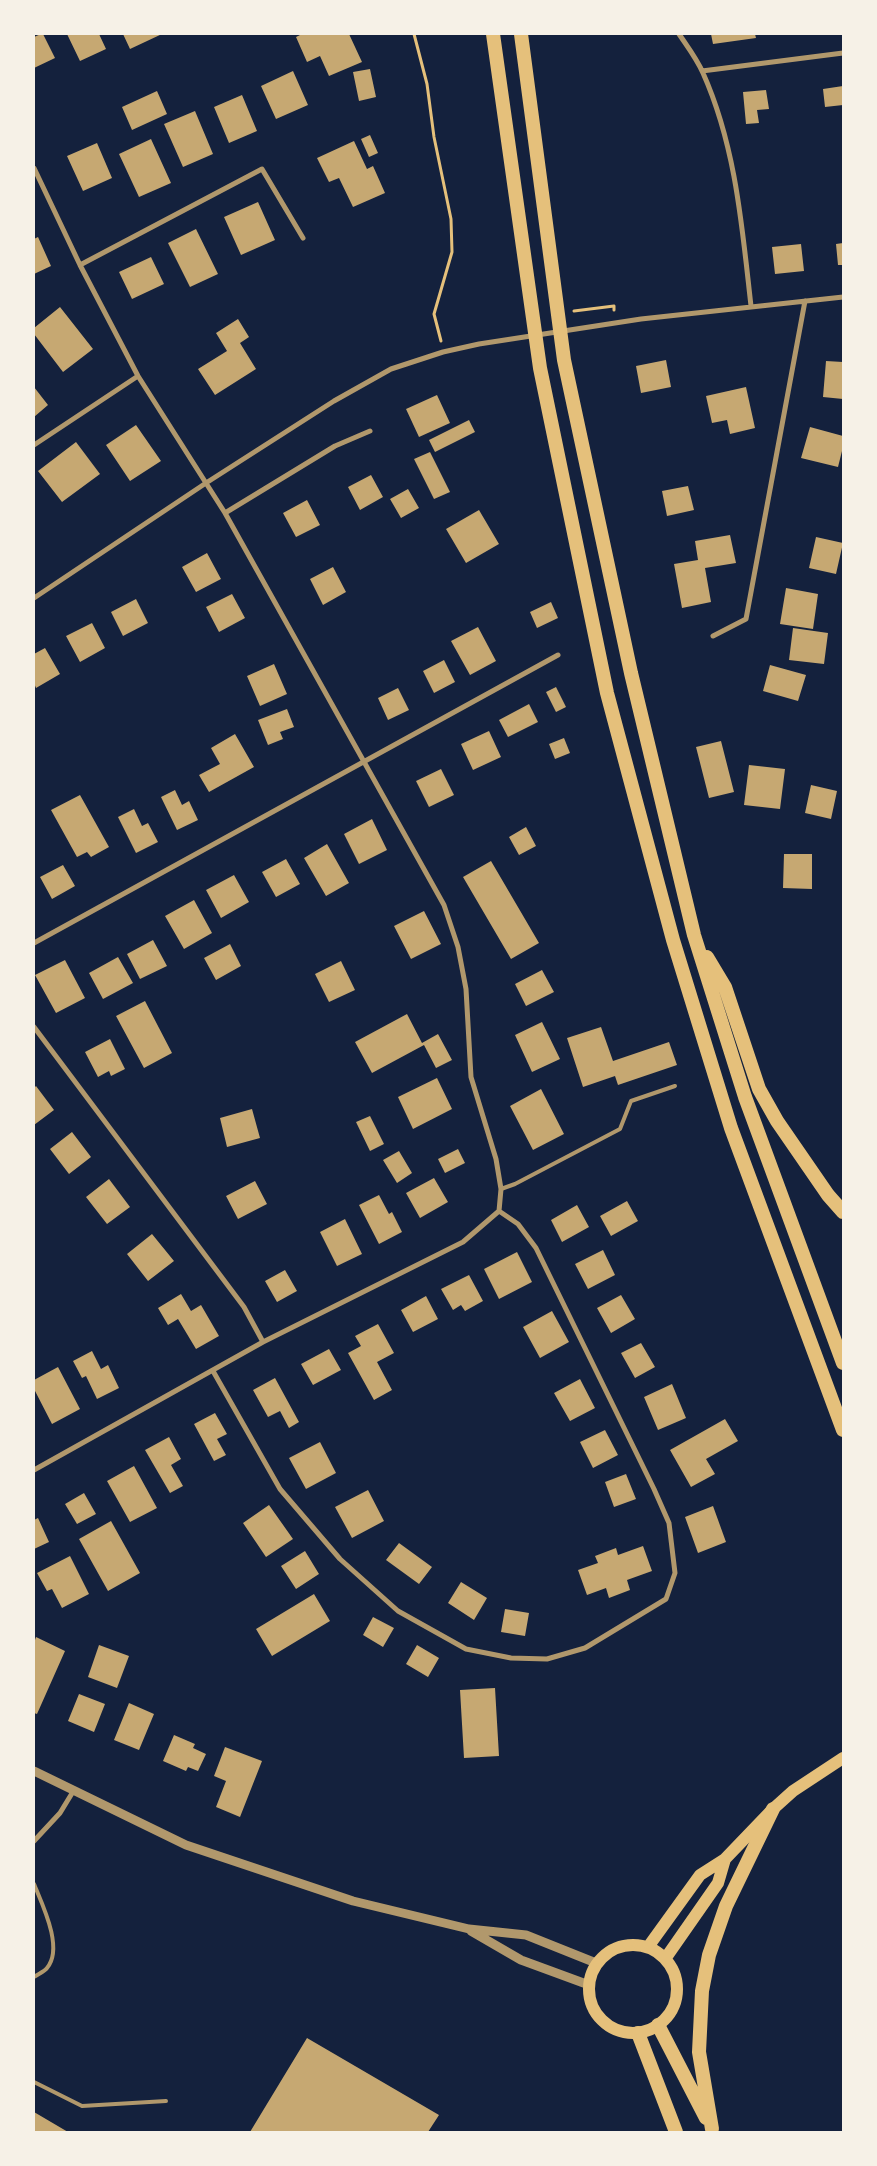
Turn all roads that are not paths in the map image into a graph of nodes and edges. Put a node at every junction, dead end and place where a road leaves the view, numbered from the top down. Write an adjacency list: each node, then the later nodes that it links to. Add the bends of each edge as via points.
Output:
1 (492, 34): 31 (highway, via 540,368 607,693 673,940 731,1128)
2 (521, 34): 21 (highway, via 564,360 631,673)
3 (679, 34): 5 (street)
4 (843, 53): 5 (street)
5 (702, 71): 11 (street, via 720,118 737,186)
6 (34, 168): 8 (street)
7 (303, 238): 8 (street, via 262,169)
8 (80, 265): 12 (street)
9 (843, 297): 10 (street)
10 (805, 301): 11 (street); 18 (street, via 746,619)
11 (751, 306): 15 (street, via 640,319 443,352 391,369 334,401)
12 (138, 376): 14 (street); 15 (street)
13 (370, 431): 16 (street, via 334,446)
14 (34, 446)
15 (206, 483): 16 (street); 17 (street)
16 (225, 513): 20 (street)
17 (34, 598)
18 (713, 636)
19 (558, 654): 20 (street)
20 (364, 761): 22 (street); 25 (street, via 444,905 458,947 466,989 472,1077)
21 (694, 935): 27 (highway, via 725,987 759,1089 777,1121); 29 (highway, via 745,1097)
22 (34, 943)
23 (34, 1027): 28 (street, via 244,1307)
24 (675, 1086): 25 (lane, via 631,1101 620,1129 515,1184)
25 (501, 1188): 26 (street)
26 (499, 1211): 28 (street, via 463,1242); 30 (street, via 518,1224 536,1248 669,1524 675,1573 666,1599 585,1648 547,1659 511,1658 466,1649 398,1611 340,1559 280,1489)
27 (843, 1212)
28 (263, 1342): 30 (street)
29 (843, 1363)
30 (213, 1372): 32 (street)
31 (843, 1430)
32 (34, 1470)
33 (843, 1758): 36 (main road, via 793,1791)
34 (34, 1772): 35 (street)
35 (74, 1790): 37 (street, via 60,1813); 40 (street, via 186,1845 353,1902)
36 (773, 1809): 38 (main road); 50 (highway, via 726,1906 707,1964 702,1991 699,2052)
37 (34, 1842)
38 (726, 1859): 41 (main road, via 700,1875); 42 (main road, via 718,1883)
39 (34, 1884): 44 (lane, via 48,1918 54,1948 47,1968)
40 (469, 1929): 43 (street, via 526,1935); 45 (street, via 521,1960)
41 (648, 1947): 42 (main road); 43 (main road, via 619,1947 610,1950)
42 (665, 1958): 46 (main road, via 676,1977 677,1993 672,2009)
43 (596, 1963): 45 (main road)
44 (34, 1977)
45 (589, 1985): 47 (main road, via 591,2002 598,2017 616,2030)
46 (658, 2025): 47 (main road); 50 (highway)
47 (638, 2033): 51 (highway)
48 (34, 2082): 49 (lane, via 82,2106)
49 (166, 2101)
50 (713, 2130)
51 (676, 2132)

